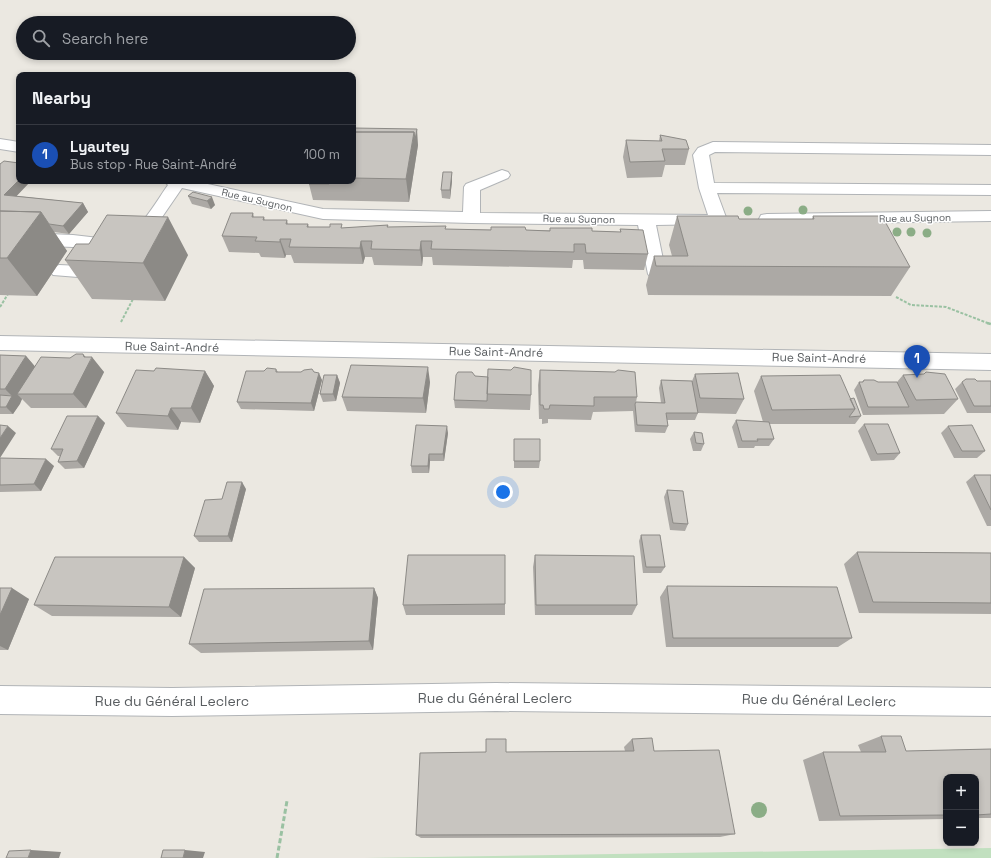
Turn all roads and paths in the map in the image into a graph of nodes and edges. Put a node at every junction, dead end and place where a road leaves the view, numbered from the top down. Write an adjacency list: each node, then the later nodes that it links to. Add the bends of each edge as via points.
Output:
1 (0, 144): 2 (street)
2 (16, 147)
3 (991, 150): 7 (street, via 713,147 703,151 701,155)
4 (502, 175): 10 (street, via 472,187)
5 (174, 184): 14 (street, via 141,235 135,240 116,246)
6 (192, 184): 10 (street, Rue au Sugnon, via 250,191 323,214)
7 (707, 188): 8 (street); 11 (street, Rue au Sugnon, via 725,220)
8 (991, 190)
9 (991, 216): 12 (street, Rue au Sugnon)
10 (471, 218): 11 (street, Rue au Sugnon)
11 (646, 220): 18 (street)
12 (753, 220)
13 (0, 238): 14 (street)
14 (103, 244): 16 (street)
15 (59, 271): 16 (street)
16 (88, 272): 17 (street)
17 (112, 273)
18 (657, 274)
19 (8, 294): 22 (path)
20 (896, 297): 23 (path, via 911,305 946,308)
21 (133, 299): 24 (path)
22 (0, 307)
23 (991, 324)
24 (119, 325)
25 (0, 343): 26 (street, Rue Saint-André)
26 (991, 362)
27 (0, 700): 28 (street, Rue du Général Leclerc, via 172,702 496,697)
28 (991, 702)
29 (287, 801): 30 (path)
30 (277, 858)

